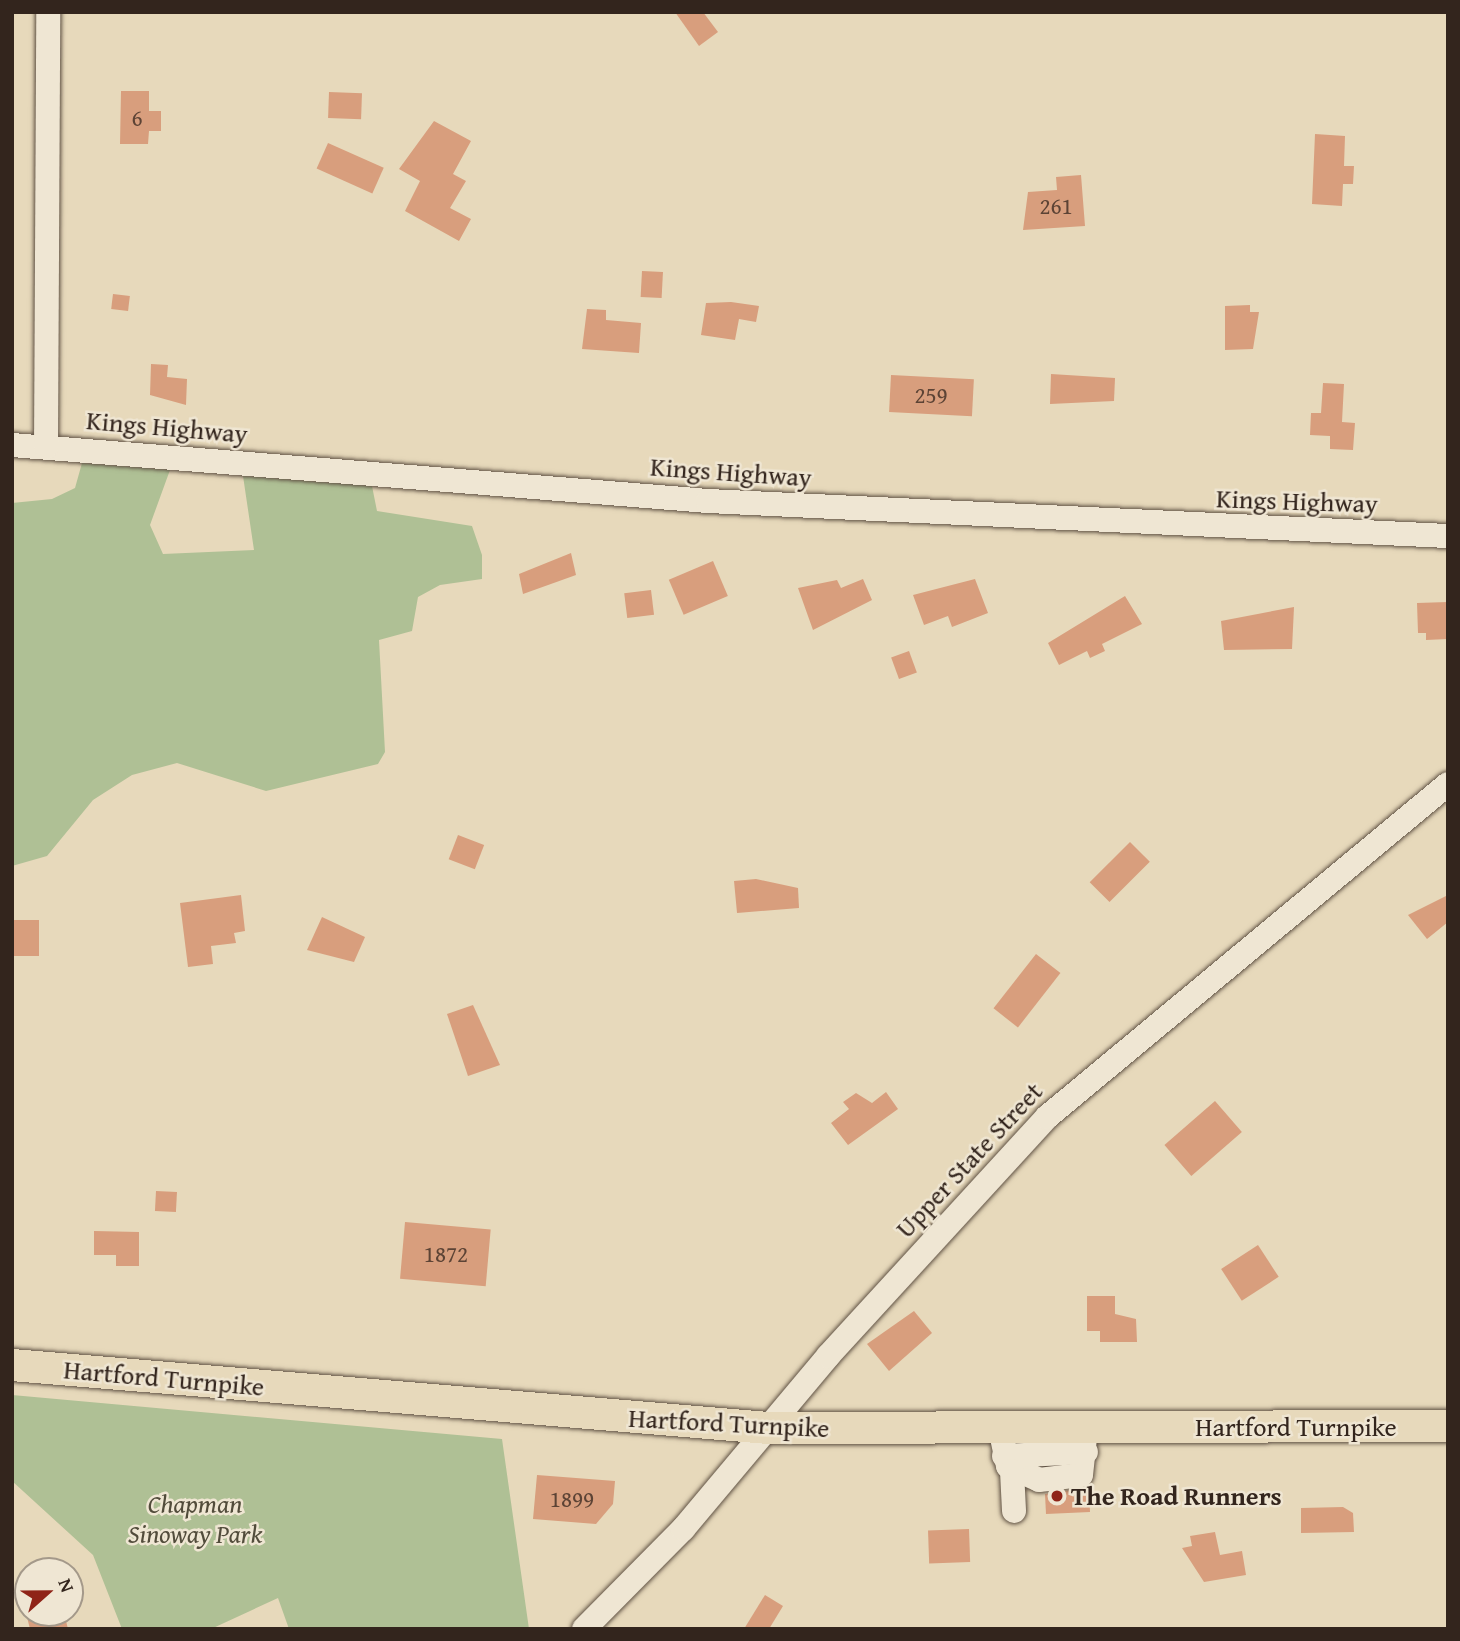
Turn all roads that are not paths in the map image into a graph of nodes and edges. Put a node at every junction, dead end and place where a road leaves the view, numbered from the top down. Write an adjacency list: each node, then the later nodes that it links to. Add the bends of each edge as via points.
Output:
1 (48, 12): 3 (street)
2 (12, 445): 3 (street, Kings Highway)
3 (46, 447): 4 (street, Kings Highway, via 708,501)
4 (1448, 536)
5 (1448, 784): 8 (street, Upper State Street, via 1047,1117)
6 (12, 1365): 8 (main road, Hartford Turnpike)
7 (1448, 1426): 9 (main road, Hartford Turnpike)
8 (768, 1428): 10 (main road, Hartford Turnpike); 12 (street, Upper State Street, via 683,1529)
9 (1086, 1440): 10 (main road, Hartford Turnpike); 10 (street, via 1081,1475 1039,1480)
10 (1005, 1452): 11 (street)
11 (1014, 1511)
12 (584, 1629)

